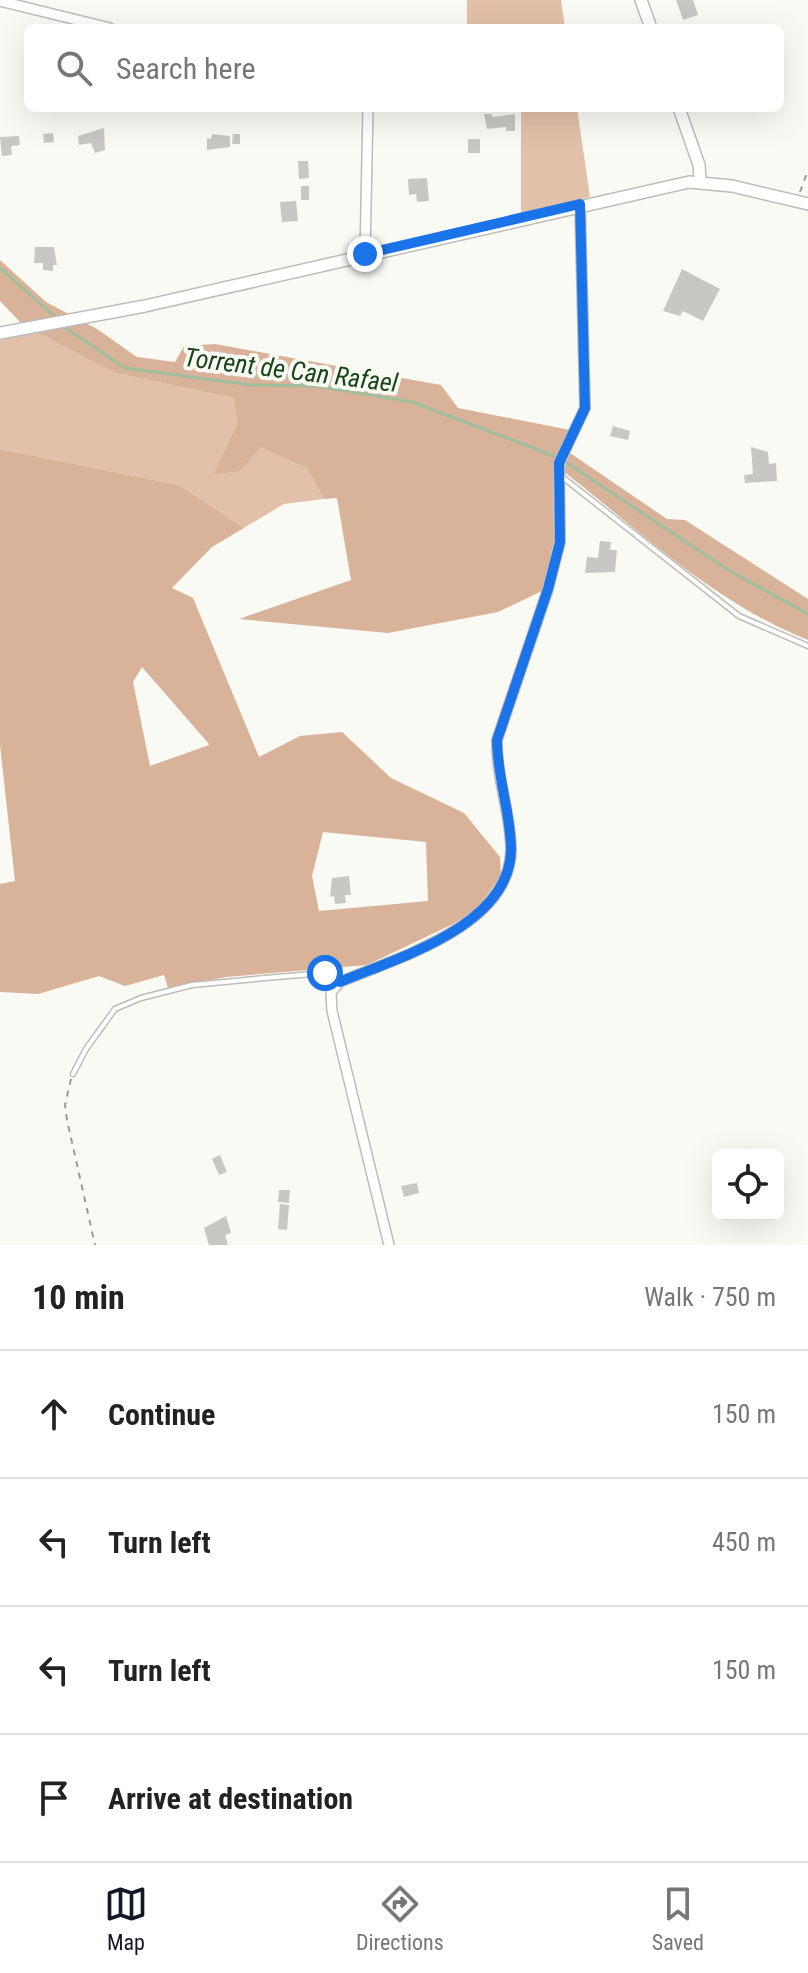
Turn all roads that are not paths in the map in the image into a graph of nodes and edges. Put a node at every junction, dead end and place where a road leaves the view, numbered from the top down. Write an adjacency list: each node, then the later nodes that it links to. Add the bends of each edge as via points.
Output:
1 (641, 0): 4 (street)
2 (0, 1): 3 (street)
3 (94, 24)
4 (650, 24)
5 (368, 112): 10 (street)
6 (680, 112): 7 (street)
7 (700, 180): 8 (street); 9 (street)
8 (802, 202)
9 (580, 204): 10 (street); 12 (street, via 585,408 559,463)
10 (365, 254): 11 (street, via 145,306)
11 (0, 333)
12 (560, 476): 13 (lane, via 739,616); 14 (street, via 560,542 497,740 510,868 480,913 431,944)
13 (808, 646)
14 (340, 982): 15 (lane, via 325,973 192,985 141,998 115,1009); 16 (street, via 331,992 332,1011)
15 (73, 1074)
16 (389, 1245)

